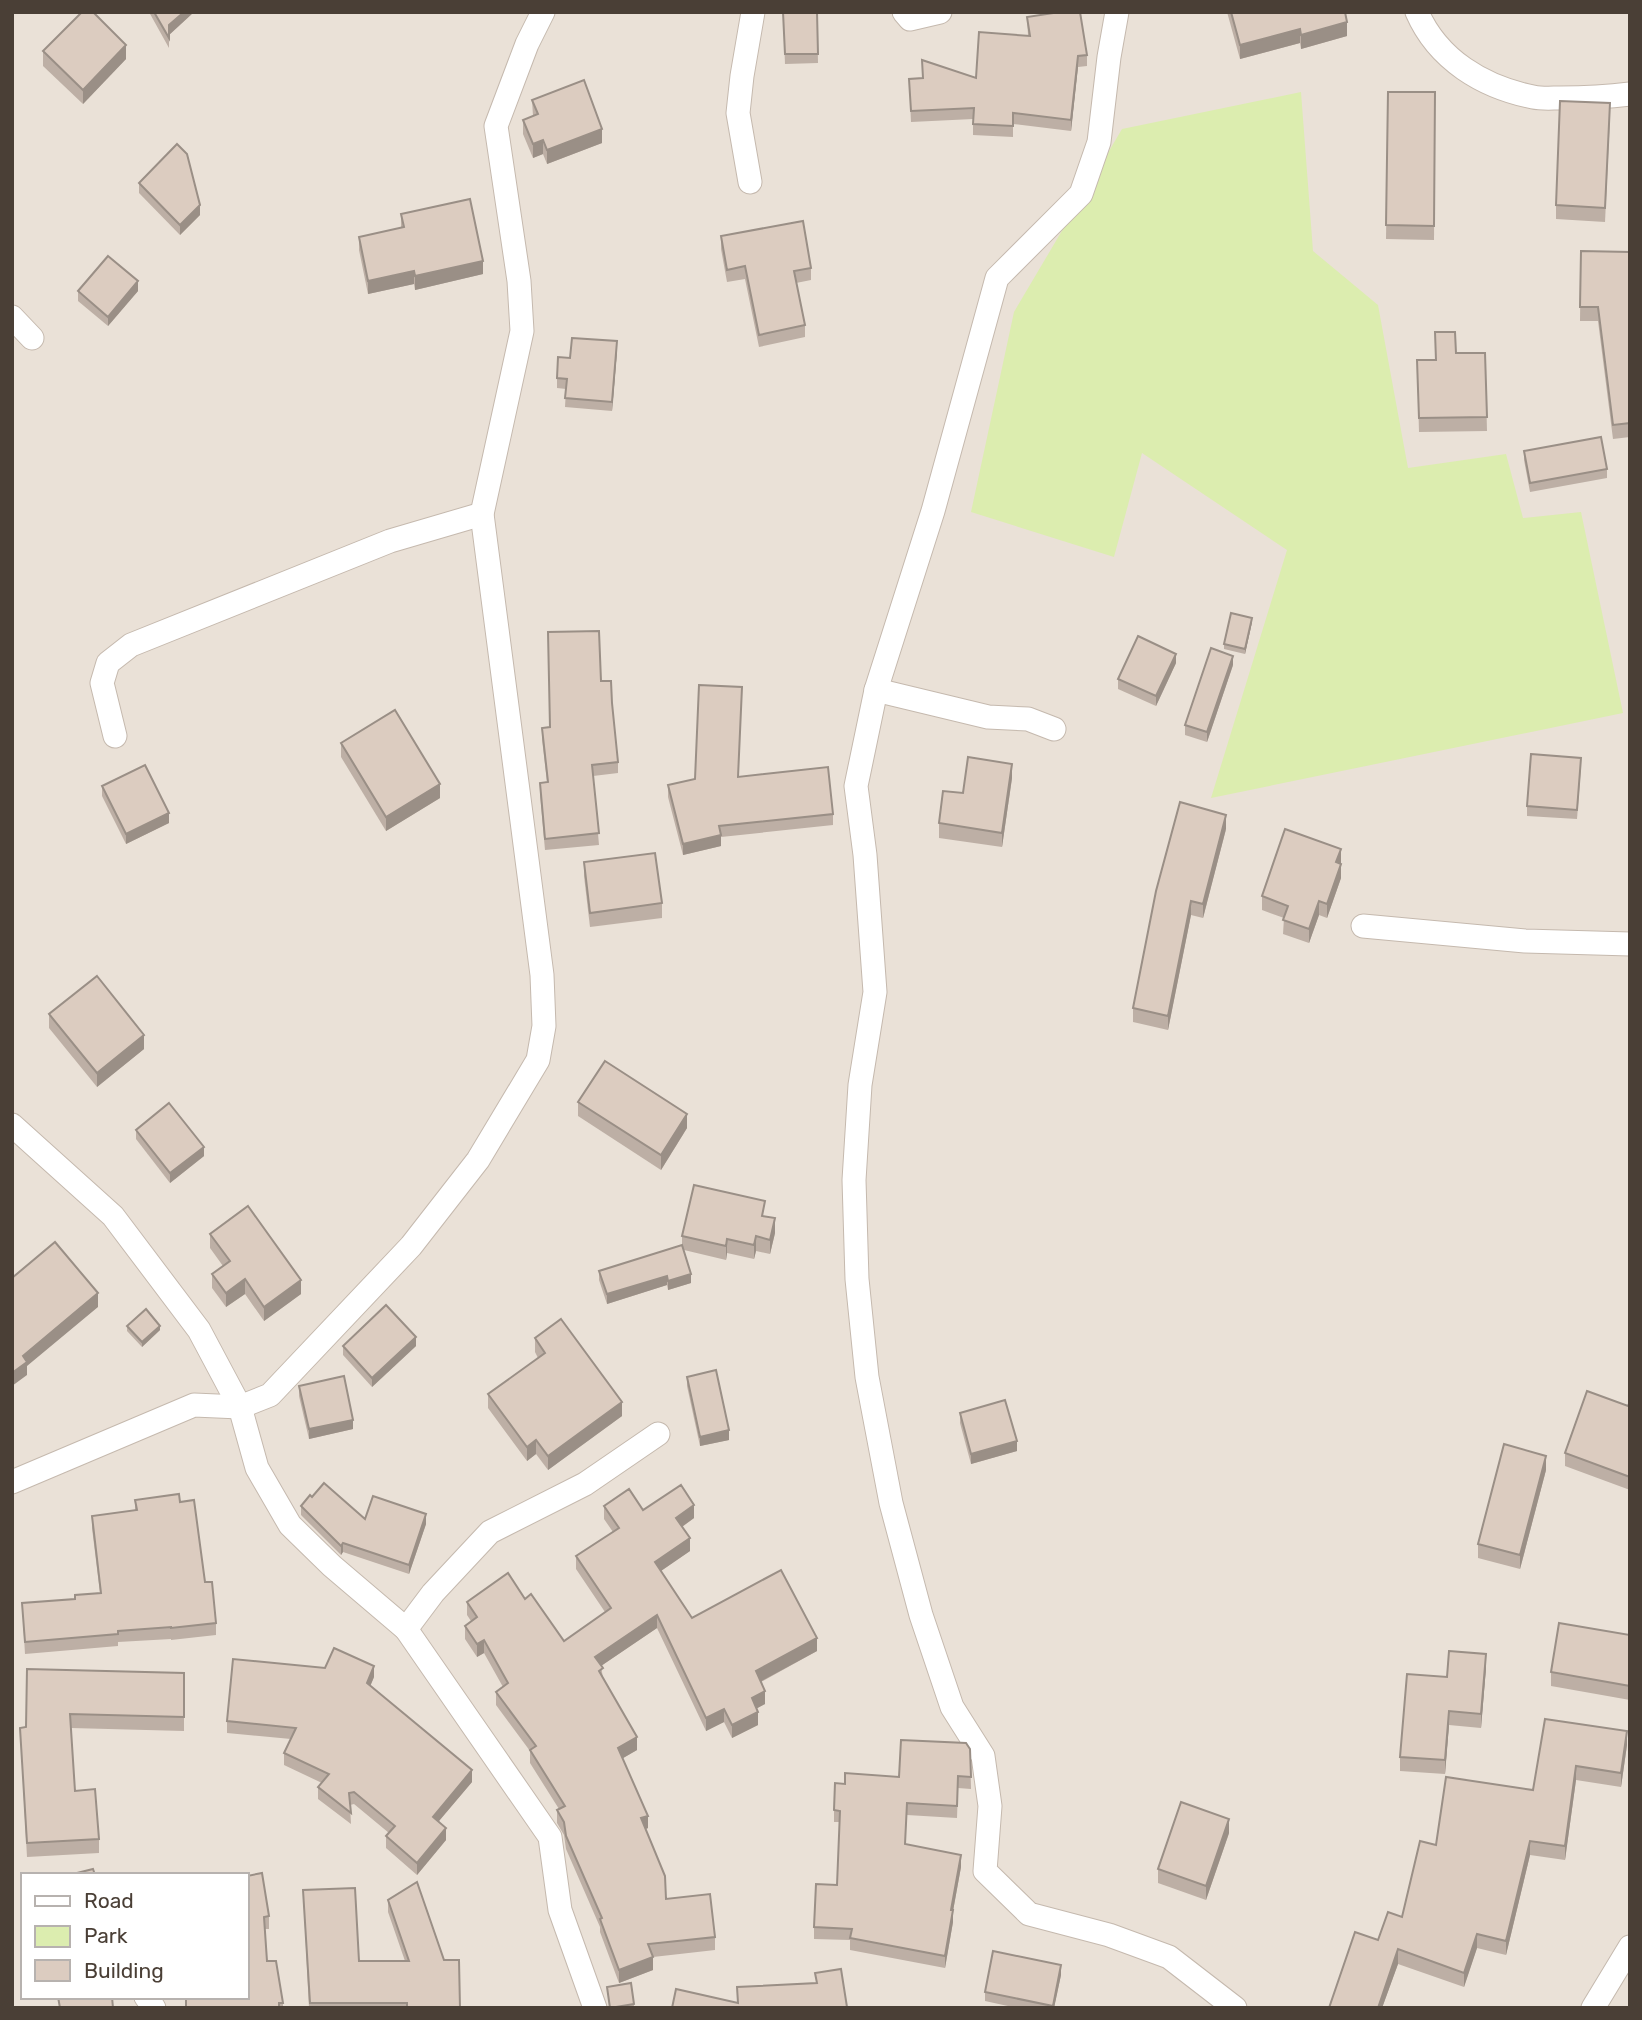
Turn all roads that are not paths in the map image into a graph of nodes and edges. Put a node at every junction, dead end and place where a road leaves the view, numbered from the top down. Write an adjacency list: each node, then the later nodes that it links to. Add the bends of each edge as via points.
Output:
1 (544, 12): 11 (street, via 496,126 522,331)
2 (753, 12): 8 (street, via 737,113)
3 (904, 12): 4 (street, via 910,19)
4 (940, 12)
5 (1117, 12): 12 (street, via 1098,142 1081,194 997,278 933,511)
6 (1417, 12): 7 (street, via 1425,30 1456,65 1496,86 1536,97)
7 (1630, 94)
8 (750, 182)
9 (12, 317): 10 (street)
10 (32, 338)
11 (482, 514): 14 (street, via 390,541 131,645 108,663 102,683); 18 (street, via 541,975 544,1026 538,1060 478,1160 411,1246 270,1395)
12 (876, 690): 13 (street, via 988,717 1028,719); 24 (street, via 856,786 875,992 860,1085 854,1180 857,1279 867,1377 891,1503 921,1615 953,1707 983,1756 990,1806 985,1871 1029,1914 1169,1957)
13 (1054, 729)
14 (115, 736)
15 (1363, 926): 16 (street, via 1525,941)
16 (1630, 944)
17 (12, 1125): 18 (street, via 113,1216 199,1330)
18 (240, 1407): 20 (street, via 194,1405); 21 (street, via 257,1468 290,1525)
19 (658, 1434): 21 (street, via 585,1484 490,1532)
20 (12, 1482)
21 (406, 1629): 23 (street, via 550,1837 560,1910)
22 (1630, 1947): 25 (street)
23 (594, 2008)
24 (1235, 2008)
25 (1593, 2008)

